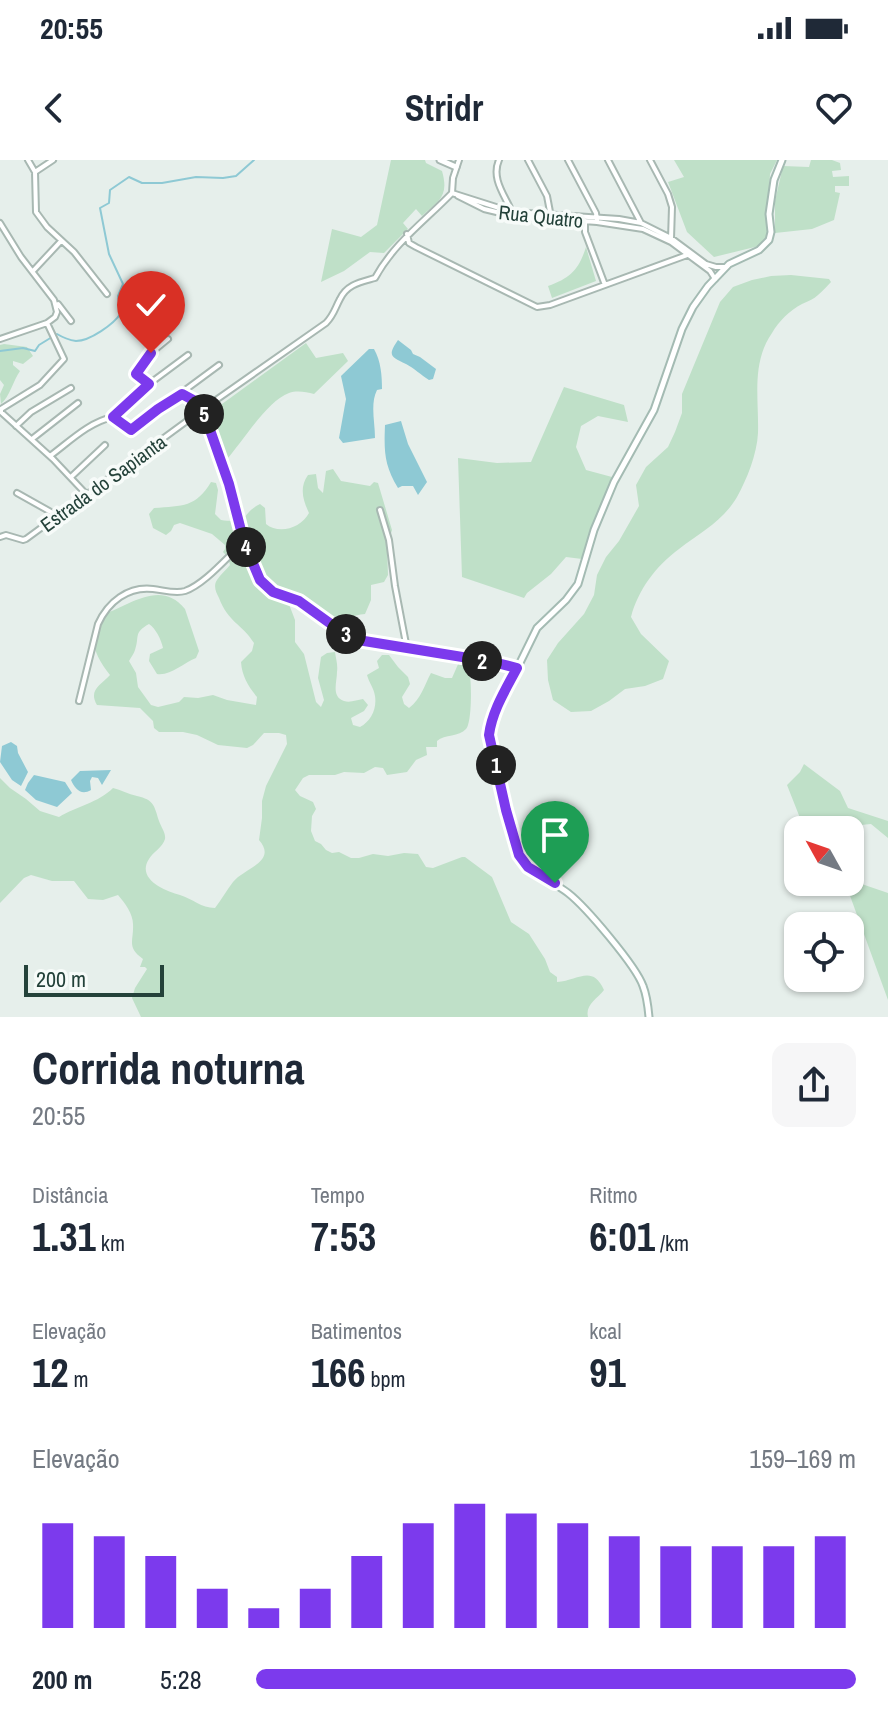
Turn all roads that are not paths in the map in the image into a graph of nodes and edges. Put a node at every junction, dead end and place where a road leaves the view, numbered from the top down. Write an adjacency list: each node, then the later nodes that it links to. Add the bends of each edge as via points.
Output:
1 (28, 160): 11 (street)
2 (53, 160): 11 (street)
3 (440, 160): 10 (main road)
4 (499, 160): 13 (street, via 497,179)
5 (528, 160): 14 (street, via 547,196)
6 (568, 160): 15 (street)
7 (608, 160): 18 (street)
8 (650, 160): 21 (street, via 672,207)
9 (782, 160): 23 (main road, via 774,180 769,240)
10 (458, 163): 12 (street)
11 (35, 172): 20 (street, via 36,212)
12 (452, 193): 13 (street, Rua Quatro, via 484,209); 19 (street, Estrada do Sapianta)
13 (512, 214): 14 (street, Rua Quatro)
14 (551, 217): 15 (street, Rua Quatro); 16 (street, Rua Quatro)
15 (597, 220): 16 (street, Rua Quatro); 18 (street, Rua Quatro)
16 (585, 221): 26 (street)
17 (0, 223): 24 (street)
18 (642, 226): 21 (street, Rua Quatro)
19 (407, 234): 26 (street, via 416,247 537,307); 39 (street, Estrada do Sapianta, via 375,278 345,290 326,323)
20 (62, 240): 24 (street); 27 (street)
21 (671, 240): 22 (street, Rua Quatro); 23 (street, Rua Quatro, via 706,264)
22 (687, 255): 25 (street, Rua Quatro); 26 (street)
23 (727, 266): 25 (main road)
24 (33, 271): 28 (street)
25 (715, 279): 53 (main road, via 682,329 654,410 594,530 578,584 537,628)
26 (605, 285)
27 (107, 294)
28 (51, 296): 29 (street); 30 (street, via 57,312)
29 (71, 321)
30 (47, 323): 31 (street); 41 (street, via 64,359 41,384 1,409)
31 (0, 339)
32 (168, 339): 35 (street, via 136,374)
33 (188, 355): 35 (street)
34 (219, 365): 37 (street)
35 (149, 384): 40 (street)
36 (71, 388): 41 (street)
37 (182, 394): 39 (street); 40 (street, via 131,430)
38 (78, 403): 42 (street)
39 (204, 408): 47 (street, Estrada do Sapianta); 51 (street)
40 (113, 417): 44 (street)
41 (16, 426): 42 (street)
42 (32, 439): 44 (street)
43 (105, 445): 45 (street)
44 (50, 456): 45 (street)
45 (71, 477): 47 (street)
46 (17, 493): 49 (street)
47 (87, 495): 49 (street, Estrada do Sapianta)
48 (380, 510): 52 (street)
49 (58, 516): 50 (street, Estrada do Sapianta, via 25,540)
50 (0, 537)
51 (244, 542): 52 (street, via 267,588 299,601 349,637); 54 (street, via 190,589 131,591 112,603 98,624)
52 (407, 649): 53 (street)
53 (517, 668): 55 (main road, via 489,735 519,855 573,897 631,965 643,985)
54 (79, 701)
55 (649, 1017)

